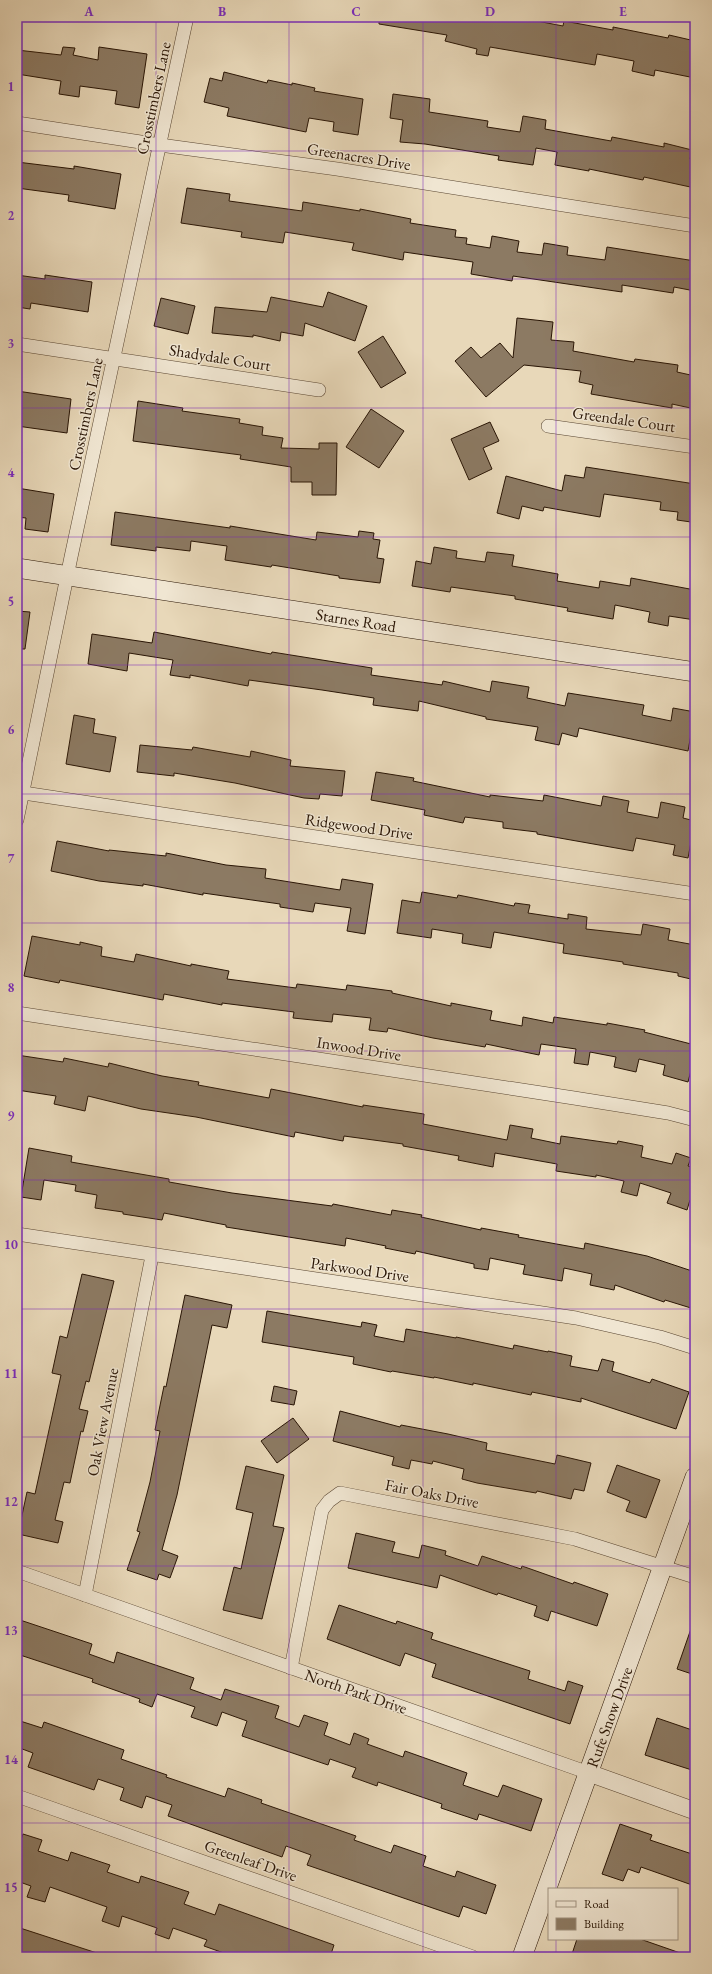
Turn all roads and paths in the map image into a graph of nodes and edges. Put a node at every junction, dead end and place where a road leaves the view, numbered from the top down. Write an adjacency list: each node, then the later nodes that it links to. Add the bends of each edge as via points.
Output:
1 (187, 17): 3 (street, Crosstimbers Lane)
2 (17, 123): 3 (street, Greenacres Drive)
3 (160, 145): 4 (street, Greenacres Drive, via 337,169); 6 (street, Crosstimbers Lane)
4 (695, 226)
5 (17, 344): 6 (street, Shadydale Court)
6 (115, 359): 7 (street, Shadydale Court); 11 (street, Crosstimbers Lane)
7 (320, 390)
8 (548, 426): 9 (street, Greendale Court)
9 (695, 447)
10 (17, 568): 11 (main road, Starnes Road)
11 (67, 575): 12 (main road, Starnes Road); 13 (street, Crosstimbers Lane)
12 (695, 672)
13 (20, 793): 14 (street, Crosstimbers Lane); 15 (street, Ridgewood Drive)
14 (17, 820)
15 (695, 894)
16 (17, 1013): 17 (street, Inwood Drive, via 574,1098 668,1113)
17 (695, 1120)
18 (17, 1234): 19 (street, Parkwood Drive)
19 (152, 1256): 20 (street, Parkwood Drive, via 576,1318 660,1337); 25 (street, Oak View Avenue)
20 (695, 1348)
21 (695, 1477): 22 (main road, Rufe Snow Drive)
22 (663, 1567): 24 (street, Fair Oaks Drive); 26 (street, Fair Oaks Drive, via 575,1539 340,1493 322,1510); 27 (main road, Rufe Snow Drive)
23 (17, 1571): 25 (street, North Park Drive)
24 (695, 1577)
25 (84, 1595): 26 (street, North Park Drive)
26 (291, 1668): 27 (street, North Park Drive)
27 (589, 1773): 29 (street, North Park Drive); 31 (main road, Rufe Snow Drive)
28 (17, 1796): 30 (street, Greenleaf Drive)
29 (695, 1811)
30 (473, 1957)
31 (522, 1957)

